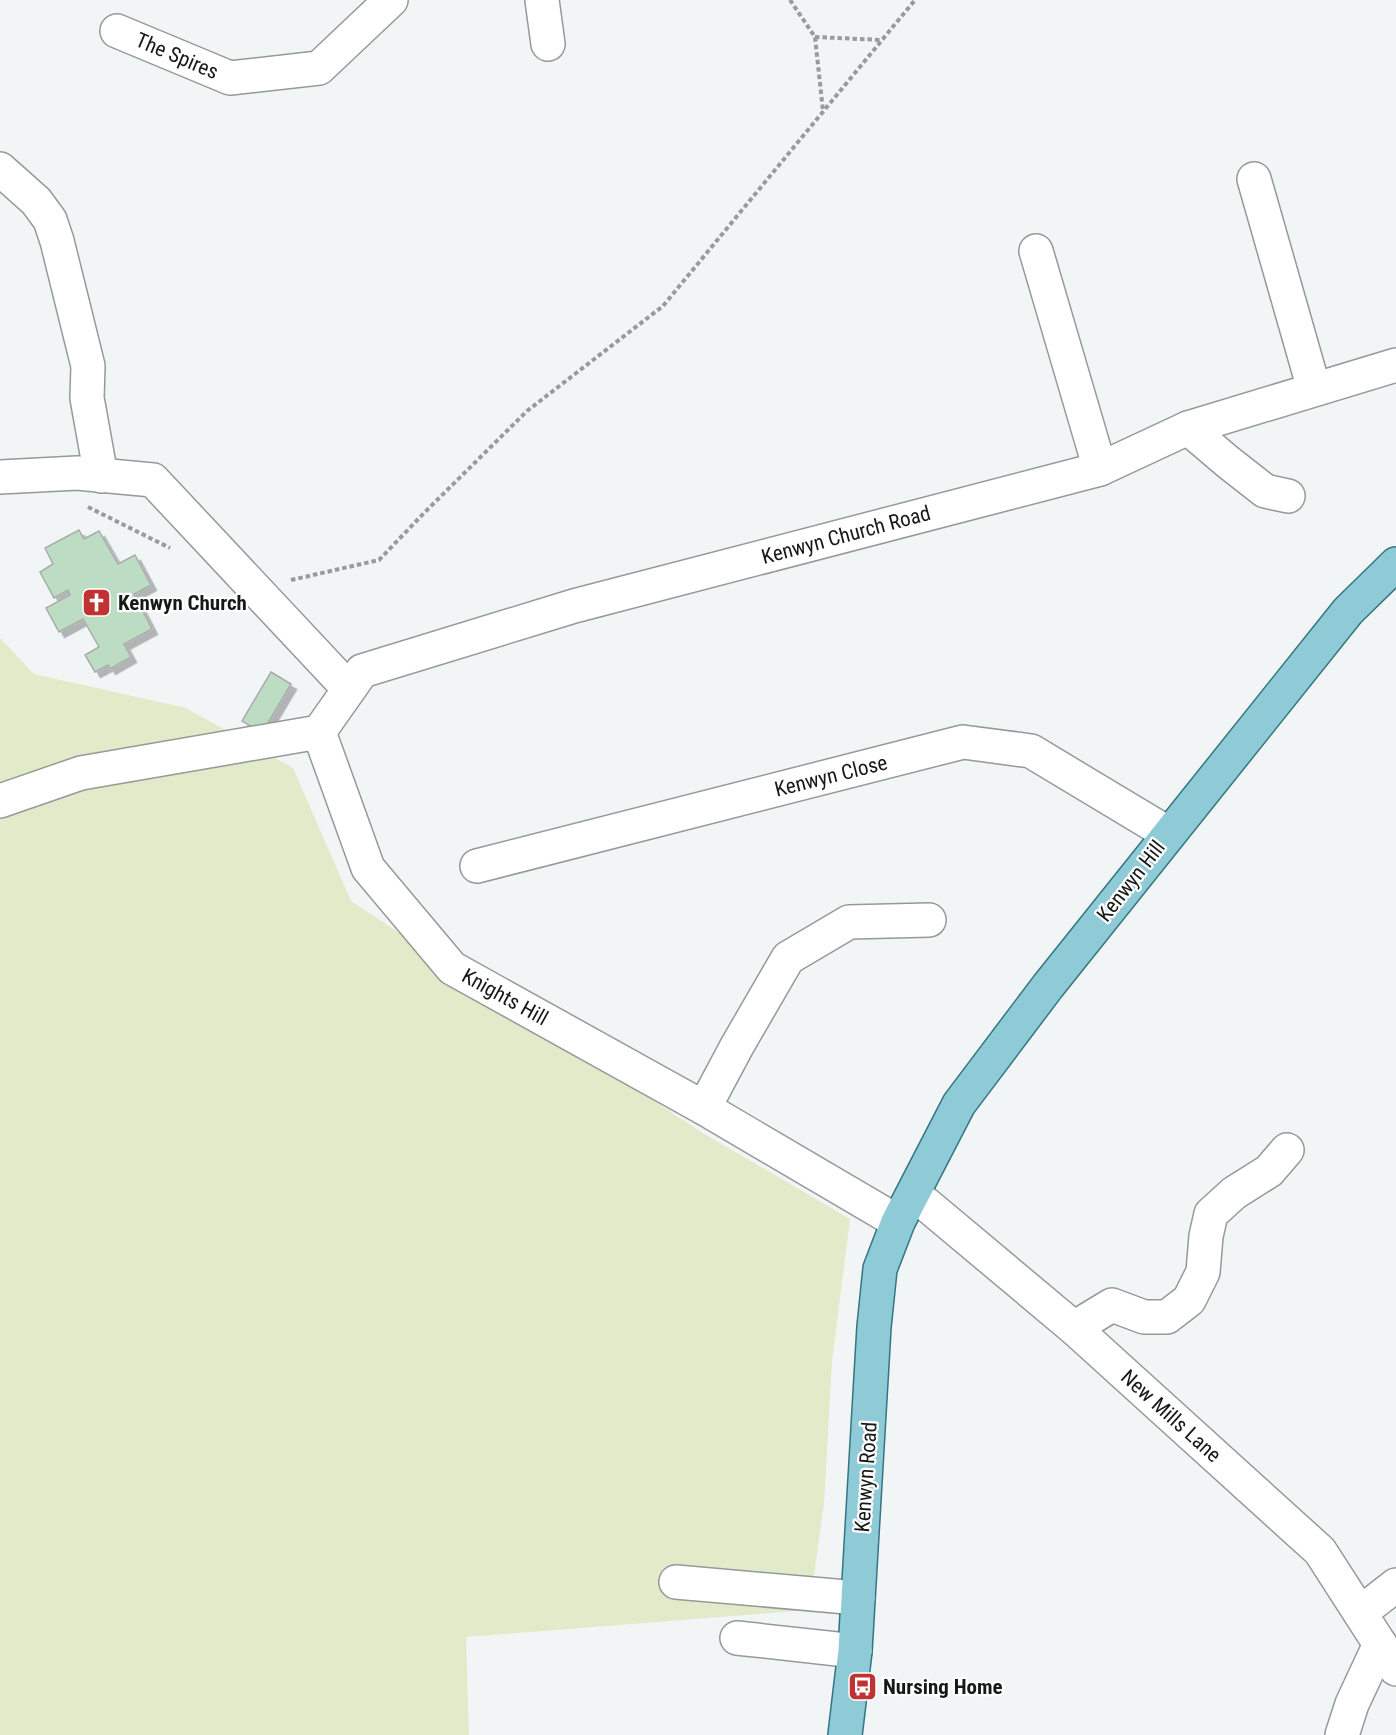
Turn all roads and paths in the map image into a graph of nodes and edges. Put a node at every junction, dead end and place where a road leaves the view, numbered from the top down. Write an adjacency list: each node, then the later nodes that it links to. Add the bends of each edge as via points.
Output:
1 (391, 0): 5 (street, The Spires, via 319,68 230,78)
2 (542, 0): 8 (street)
3 (790, 0): 6 (path)
4 (915, 0): 7 (path)
5 (117, 31)
6 (815, 37): 7 (path); 9 (path)
7 (882, 40): 9 (path)
8 (548, 44)
9 (823, 112): 23 (path, via 663,306 527,411 380,561)
10 (0, 169): 17 (street, via 36,201 50,220 57,241 88,366 87,398)
11 (1254, 179): 14 (street)
12 (1036, 251): 16 (street)
13 (1396, 365): 14 (street, Kenwyn Church Road)
14 (1314, 389): 15 (street, Kenwyn Church Road)
15 (1188, 428): 16 (street, Kenwyn Church Road); 19 (street, via 1265,491)
16 (1100, 469): 24 (street, Kenwyn Church Road, via 574,606 362,671)
17 (101, 476): 18 (street, via 77,473); 23 (street, via 153,480)
18 (0, 477)
19 (1288, 496)
20 (80, 503): 21 (path)
21 (173, 549)
22 (1396, 564): 27 (main road, Kenwyn Hill, via 1348,611)
23 (254, 588): 24 (street)
24 (349, 689): 25 (street, Kenwyn Church Road)
25 (319, 732): 26 (street, via 81,773); 30 (street, Knights Hill, via 368,868 452,968)
26 (0, 801)
27 (1168, 834): 28 (street, Kenwyn Close, via 1031,751 963,742); 32 (main road, Kenwyn Hill, via 959,1104)
28 (477, 866)
29 (929, 920): 30 (street, via 849,922 788,958)
30 (704, 1108): 32 (street, Knights Hill)
31 (1287, 1150): 33 (street, via 1269,1171 1234,1193 1211,1214 1203,1272 1189,1300 1167,1317 1144,1317 1112,1305)
32 (905, 1208): 33 (street, New Mills Lane, via 926,1204); 36 (main road, Kenwyn Road, via 880,1269)
33 (1074, 1328): 37 (street, New Mills Lane, via 1320,1551)
34 (676, 1582): 36 (street)
35 (1396, 1586): 37 (street)
36 (858, 1598): 39 (main road, Kenwyn Road)
37 (1360, 1613): 40 (street, New Mills Lane)
38 (737, 1638): 39 (street)
39 (855, 1651): 41 (main road, Kenwyn Road)
40 (1388, 1656): 42 (street, via 1352,1704)
41 (845, 1735)
42 (1342, 1735)

